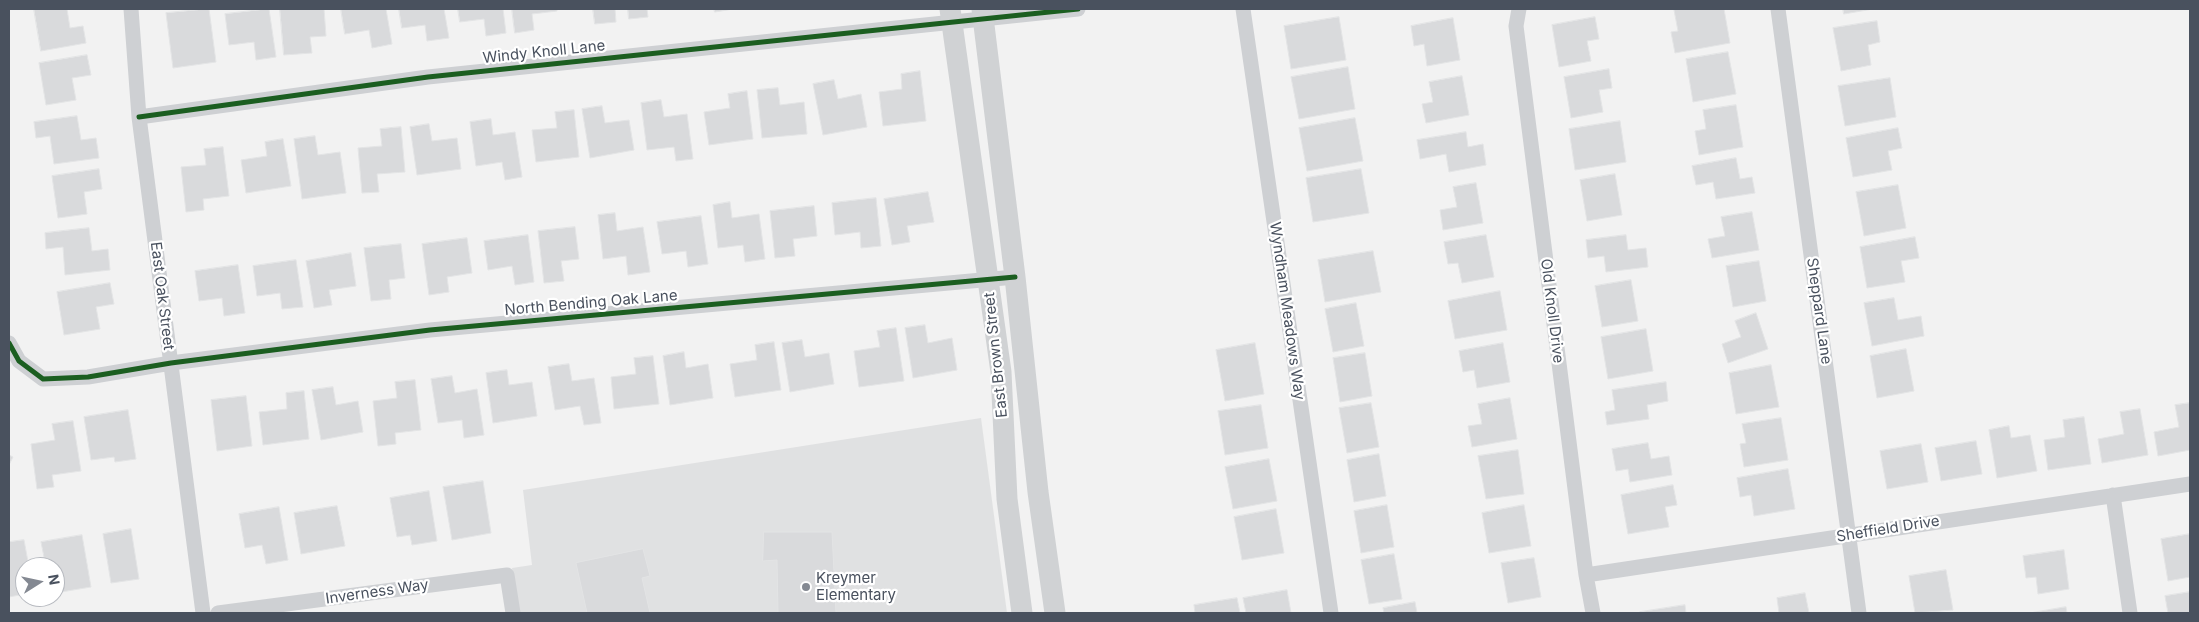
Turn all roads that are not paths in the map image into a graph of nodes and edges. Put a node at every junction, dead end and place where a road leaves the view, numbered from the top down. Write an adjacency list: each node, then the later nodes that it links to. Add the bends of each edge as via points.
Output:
1 (130, 9): 8 (street, East Oak Street)
2 (1078, 9): 6 (street)
3 (1243, 9): 22 (street, Wyndham Meadows Way)
4 (1519, 9): 16 (street, Old Knoll Drive, via 1516,26)
5 (1778, 9): 15 (street, Sheppard Lane)
6 (982, 14): 7 (street); 9 (main road, East Brown Street)
7 (951, 15): 8 (street, Windy Knoll Lane, via 428,77); 10 (main road, East Brown Street)
8 (139, 117): 12 (street, East Oak Street)
9 (1015, 277): 10 (street, North Bending Oak Lane); 21 (main road, East Brown Street, via 1038,492)
10 (988, 280): 12 (street, North Bending Oak Lane, via 430,330); 20 (main road, East Brown Street, via 1001,372 1007,499)
11 (9, 343): 12 (street, North Bending Oak Lane, via 19,361 43,379 88,377)
12 (171, 363): 17 (street, East Oak Street)
13 (2190, 484): 14 (street, Sheffield Drive)
14 (2113, 495): 15 (street, Sheffield Drive); 25 (street)
15 (1848, 535): 16 (street, Sheffield Drive); 24 (street, Sheppard Lane)
16 (1586, 575): 23 (street, Old Knoll Drive)
17 (203, 613)
18 (218, 613): 19 (street, Inverness Way, via 507,575)
19 (513, 613)
20 (1022, 613)
21 (1055, 613)
22 (1331, 613)
23 (1593, 613)
24 (1860, 613)
25 (2130, 613)

